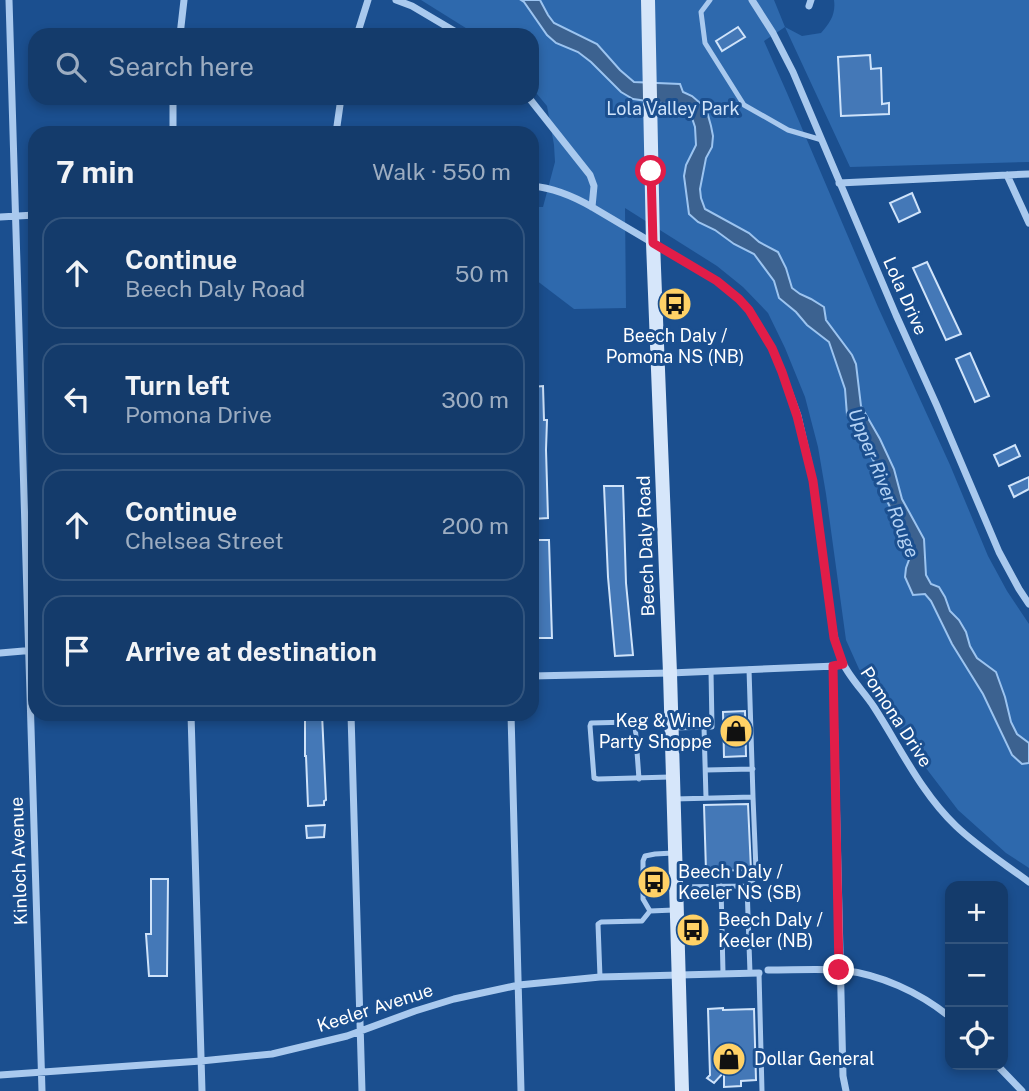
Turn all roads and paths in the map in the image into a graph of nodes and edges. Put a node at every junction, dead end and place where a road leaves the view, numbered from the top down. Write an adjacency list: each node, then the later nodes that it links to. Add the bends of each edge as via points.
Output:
1 (9, 0): 23 (street, Kinloch Avenue)
2 (184, 0): 8 (street)
3 (368, 0): 9 (street)
4 (396, 0): 10 (street)
5 (648, 0): 26 (main road, Beech Daly Road)
6 (710, 0): 16 (lane, via 701,12 705,43 744,105 788,130)
7 (752, 0): 16 (street, Lola Drive, via 793,72)
8 (181, 28)
9 (359, 28)
10 (449, 28)
11 (173, 105): 14 (street)
12 (340, 105): 15 (street)
13 (534, 105): 21 (street, via 590,176)
14 (173, 126)
15 (337, 126)
16 (822, 140): 19 (street, Lola Drive)
17 (1029, 174): 18 (street)
18 (1007, 175): 19 (street); 25 (street)
19 (839, 183): 28 (street, Lola Drive, via 999,552)
20 (539, 187): 21 (street, Pomona Drive)
21 (592, 207): 26 (street, Pomona Drive)
22 (28, 215): 23 (street)
23 (16, 216): 24 (street); 27 (street, Kinloch Avenue)
24 (0, 217)
25 (1029, 223)
26 (653, 243): 31 (street, Pomona Drive, via 739,299 772,348 797,416 813,481 834,638); 35 (main road, Beech Daly Road)
27 (28, 542)
28 (1029, 604)
29 (28, 650): 30 (street)
30 (0, 653)
31 (843, 664): 32 (street); 51 (street, Pomona Drive, via 940,809 972,840)
32 (833, 666): 33 (street); 58 (street)
33 (749, 669): 34 (street); 43 (lane)
34 (711, 671): 35 (street); 41 (lane, via 712,727)
35 (670, 673): 36 (street); 42 (main road, Beech Daly Road)
36 (539, 676)
37 (34, 721): 68 (street, Kinloch Avenue)
38 (191, 721): 66 (street)
39 (351, 721): 65 (street)
40 (511, 721): 63 (street)
41 (704, 727): 42 (lane); 44 (lane)
42 (672, 728): 45 (main road, Beech Daly Road)
43 (753, 769): 44 (lane); 47 (lane)
44 (706, 770): 48 (lane)
45 (673, 777): 46 (lane); 49 (main road, Beech Daly Road)
46 (639, 779): 46 (lane, via 594,778 591,723 635,724)
47 (753, 797): 48 (lane); 53 (lane, via 756,875)
48 (706, 798): 49 (lane)
49 (674, 799): 50 (main road, Beech Daly Road)
50 (676, 853): 54 (main road, Beech Daly Road); 56 (lane, via 645,856 643,899)
51 (1029, 881)
52 (720, 886): 53 (lane); 54 (lane); 59 (lane)
53 (747, 886): 60 (lane)
54 (677, 887): 55 (main road, Beech Daly Road)
55 (677, 910): 56 (lane); 61 (main road, Beech Daly Road)
56 (650, 911): 62 (lane, via 642,921 598,924)
57 (768, 970): 58 (street)
58 (839, 970): 64 (street, via 888,981); 76 (street)
59 (723, 973): 60 (street, Keeler Avenue); 61 (street, Keeler Avenue)
60 (754, 973): 75 (lane)
61 (679, 975): 62 (street, Keeler Avenue); 74 (main road, Beech Daly Road)
62 (600, 977): 63 (street, Keeler Avenue)
63 (519, 985): 65 (street, Keeler Avenue, via 454,999); 73 (street)
64 (945, 1013)
65 (360, 1031): 66 (street, Keeler Avenue, via 289,1051); 72 (street)
66 (201, 1061): 68 (street, Keeler Avenue); 71 (street)
67 (1002, 1070): 77 (street)
68 (41, 1073): 69 (street, Keeler Avenue); 70 (street, Kinloch Avenue)
69 (0, 1075)
70 (42, 1091)
71 (202, 1091)
72 (362, 1091)
73 (521, 1091)
74 (682, 1091)
75 (762, 1091)
76 (846, 1091)
77 (1022, 1091)

